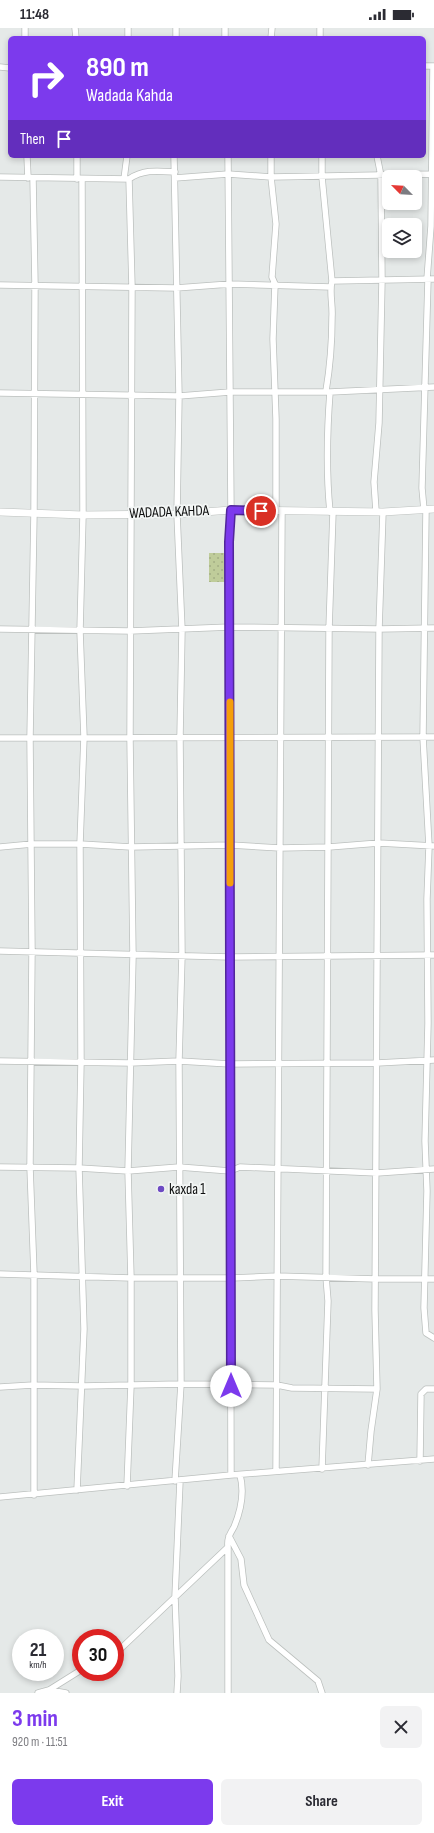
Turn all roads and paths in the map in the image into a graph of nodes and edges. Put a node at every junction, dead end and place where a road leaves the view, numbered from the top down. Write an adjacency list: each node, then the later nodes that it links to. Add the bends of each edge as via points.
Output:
1 (434, 66): 11 (street)
2 (27, 158): 17 (street)
3 (77, 158): 18 (street)
4 (127, 158): 19 (street)
5 (174, 158): 12 (street)
6 (228, 158): 10 (street)
7 (271, 158): 14 (street)
8 (322, 158): 15 (street)
9 (377, 158): 13 (street)
10 (228, 174): 12 (street); 14 (street); 22 (street)
11 (432, 174): 13 (street); 20 (street)
12 (175, 175): 19 (street, via 145,171); 29 (street)
13 (381, 176): 15 (street); 21 (street)
14 (271, 177): 15 (street); 23 (street, via 276,224 272,277)
15 (322, 177): 24 (street)
16 (0, 178): 17 (street)
17 (31, 178): 18 (street); 26 (street)
18 (80, 178): 19 (street); 27 (street)
19 (127, 179): 28 (street)
20 (430, 279): 21 (street); 31 (street)
21 (382, 280): 24 (street); 32 (street)
22 (230, 284): 23 (street); 29 (street); 34 (street)
23 (275, 284): 24 (street); 35 (street)
24 (332, 284): 33 (street)
25 (0, 285): 26 (street)
26 (35, 285): 27 (street); 37 (street)
27 (84, 286): 28 (street); 38 (street)
28 (132, 287): 29 (street); 39 (street)
29 (176, 288): 40 (street)
30 (434, 387): 31 (street)
31 (425, 388): 32 (street); 43 (street, via 422,488)
32 (380, 389): 33 (street); 47 (street, via 374,482)
33 (328, 391): 35 (street); 46 (street, via 328,487)
34 (230, 392): 35 (street); 40 (street); 42 (street)
35 (274, 392): 44 (street)
36 (0, 393): 37 (street)
37 (35, 394): 38 (street); 48 (street)
38 (84, 394): 39 (street); 51 (street)
39 (132, 395): 40 (street); 49 (street)
40 (179, 396): 50 (street)
41 (434, 509): 43 (main road, WADADA KAHDA)
42 (231, 510): 44 (main road, WADADA KAHDA); 50 (main road, WADADA KAHDA); 53 (street)
43 (425, 510): 47 (main road, WADADA KAHDA); 54 (street)
44 (279, 511): 46 (main road, WADADA KAHDA); 52 (street)
45 (0, 512): 48 (main road, WADADA KAHDA)
46 (332, 512): 47 (main road, WADADA KAHDA); 56 (street)
47 (379, 512): 57 (street)
48 (34, 513): 51 (main road, WADADA KAHDA); 59 (street)
49 (131, 514): 50 (main road, WADADA KAHDA); 51 (main road, WADADA KAHDA); 62 (street)
50 (177, 514): 60 (street)
51 (83, 515): 61 (street)
52 (282, 627): 53 (street); 56 (street); 63 (street)
53 (230, 628): 60 (street); 67 (street)
54 (423, 628): 55 (street); 57 (street); 69 (street)
55 (434, 628)
56 (329, 629): 57 (street); 64 (street)
57 (379, 629): 68 (street)
58 (0, 630): 59 (street)
59 (31, 630): 61 (street); 72 (street)
60 (182, 630): 62 (street); 66 (street)
61 (80, 631): 62 (street); 65 (street)
62 (130, 631): 73 (street)
63 (281, 736): 64 (street); 67 (street); 83 (street)
64 (330, 736): 68 (street); 82 (street)
65 (84, 737): 72 (street); 73 (street); 76 (street)
66 (180, 737): 67 (street); 73 (street); 81 (street)
67 (230, 737): 77 (street)
68 (378, 737): 69 (street); 74 (street)
69 (423, 737): 70 (street); 78 (street)
70 (434, 737)
71 (0, 738): 72 (street)
72 (30, 738): 75 (street)
73 (130, 738): 80 (street)
74 (379, 843): 78 (street); 82 (street); 88 (street)
75 (32, 844): 76 (street); 79 (street); 84 (street)
76 (80, 844): 80 (street); 86 (street)
77 (230, 845): 81 (street); 83 (street); 92 (street)
78 (431, 846): 89 (street)
79 (0, 847)
80 (131, 847): 81 (street); 91 (street)
81 (182, 847): 87 (street)
82 (329, 847): 83 (street); 94 (street)
83 (280, 848): 93 (street)
84 (32, 950): 85 (street); 86 (street); 95 (street)
85 (0, 951)
86 (81, 953): 91 (street); 100 (street)
87 (182, 955): 91 (street); 92 (street); 99 (street)
88 (377, 955): 89 (street); 94 (street); 104 (street)
89 (426, 955): 90 (street); 96 (street)
90 (434, 955)
91 (133, 956): 101 (street)
92 (230, 957): 93 (street); 105 (street)
93 (280, 957): 94 (street); 102 (street)
94 (328, 957): 103 (street)
95 (31, 1060): 98 (street); 100 (street); 106 (street)
96 (427, 1060): 97 (street); 104 (street); 111 (street)
97 (434, 1060)
98 (0, 1061)
99 (179, 1061): 101 (street); 105 (street); 108 (street)
100 (81, 1062): 101 (street); 109 (street)
101 (130, 1063): 113 (street)
102 (279, 1063): 103 (street); 105 (street); 110 (street)
103 (328, 1063): 104 (street); 115 (street)
104 (377, 1063): 116 (street)
105 (230, 1064): 114 (street)
106 (30, 1166): 107 (street); 109 (street); 118 (street)
107 (0, 1167)
108 (179, 1167): 113 (street); 114 (street); 123 (street)
109 (79, 1168): 113 (street); 119 (street)
110 (278, 1169): 114 (street, via 240,1167); 115 (street); 120 (street)
111 (426, 1169): 112 (street); 116 (street); 126 (street)
112 (434, 1169)
113 (128, 1171): 122 (street)
114 (230, 1171): 124 (street)
115 (327, 1171): 116 (street); 121 (street)
116 (377, 1173): 125 (street)
117 (0, 1274): 118 (street)
118 (34, 1274): 119 (street); 131 (street)
119 (81, 1276): 122 (street); 133 (street, via 84,1329)
120 (278, 1276): 121 (street); 124 (street); 132 (street)
121 (326, 1277): 125 (street); 136 (street)
122 (131, 1278): 123 (street); 129 (street)
123 (181, 1278): 124 (street); 130 (street)
124 (230, 1278): 134 (street)
125 (376, 1279): 126 (street); 137 (street)
126 (426, 1279): 127 (street); 128 (street, via 426,1333)
127 (434, 1279)
128 (434, 1338)
129 (130, 1384): 130 (street); 133 (street); 147 (street)
130 (181, 1384): 134 (street); 146 (street)
131 (33, 1385): 133 (street); 135 (street); 149 (street)
132 (277, 1385): 134 (street); 136 (street, via 292,1388); 143 (street)
133 (82, 1386): 148 (street)
134 (231, 1386): 144 (street)
135 (0, 1387)
136 (326, 1388): 137 (street); 142 (street)
137 (377, 1389): 141 (street)
138 (434, 1389): 140 (street, via 426,1389 421,1394)
139 (434, 1460): 140 (street)
140 (420, 1461): 141 (street)
141 (368, 1464): 142 (street)
142 (322, 1469): 143 (street)
143 (276, 1471): 145 (street)
144 (231, 1475): 145 (street); 146 (street)
145 (240, 1475): 151 (street, via 240,1511)
146 (177, 1481): 147 (street); 153 (street)
147 (126, 1486): 148 (street)
148 (77, 1490): 149 (street)
149 (34, 1495): 150 (street)
150 (0, 1497)
151 (229, 1536): 152 (street); 161 (street, via 241,1559 244,1585 269,1640 318,1681)
152 (228, 1547): 153 (street); 160 (street)
153 (175, 1597): 154 (street); 159 (street)
154 (124, 1645)
155 (72, 1676): 156 (street)
156 (49, 1690): 157 (street); 158 (street)
157 (38, 1693)
158 (66, 1693)
159 (177, 1693)
160 (228, 1693)
161 (322, 1693)

